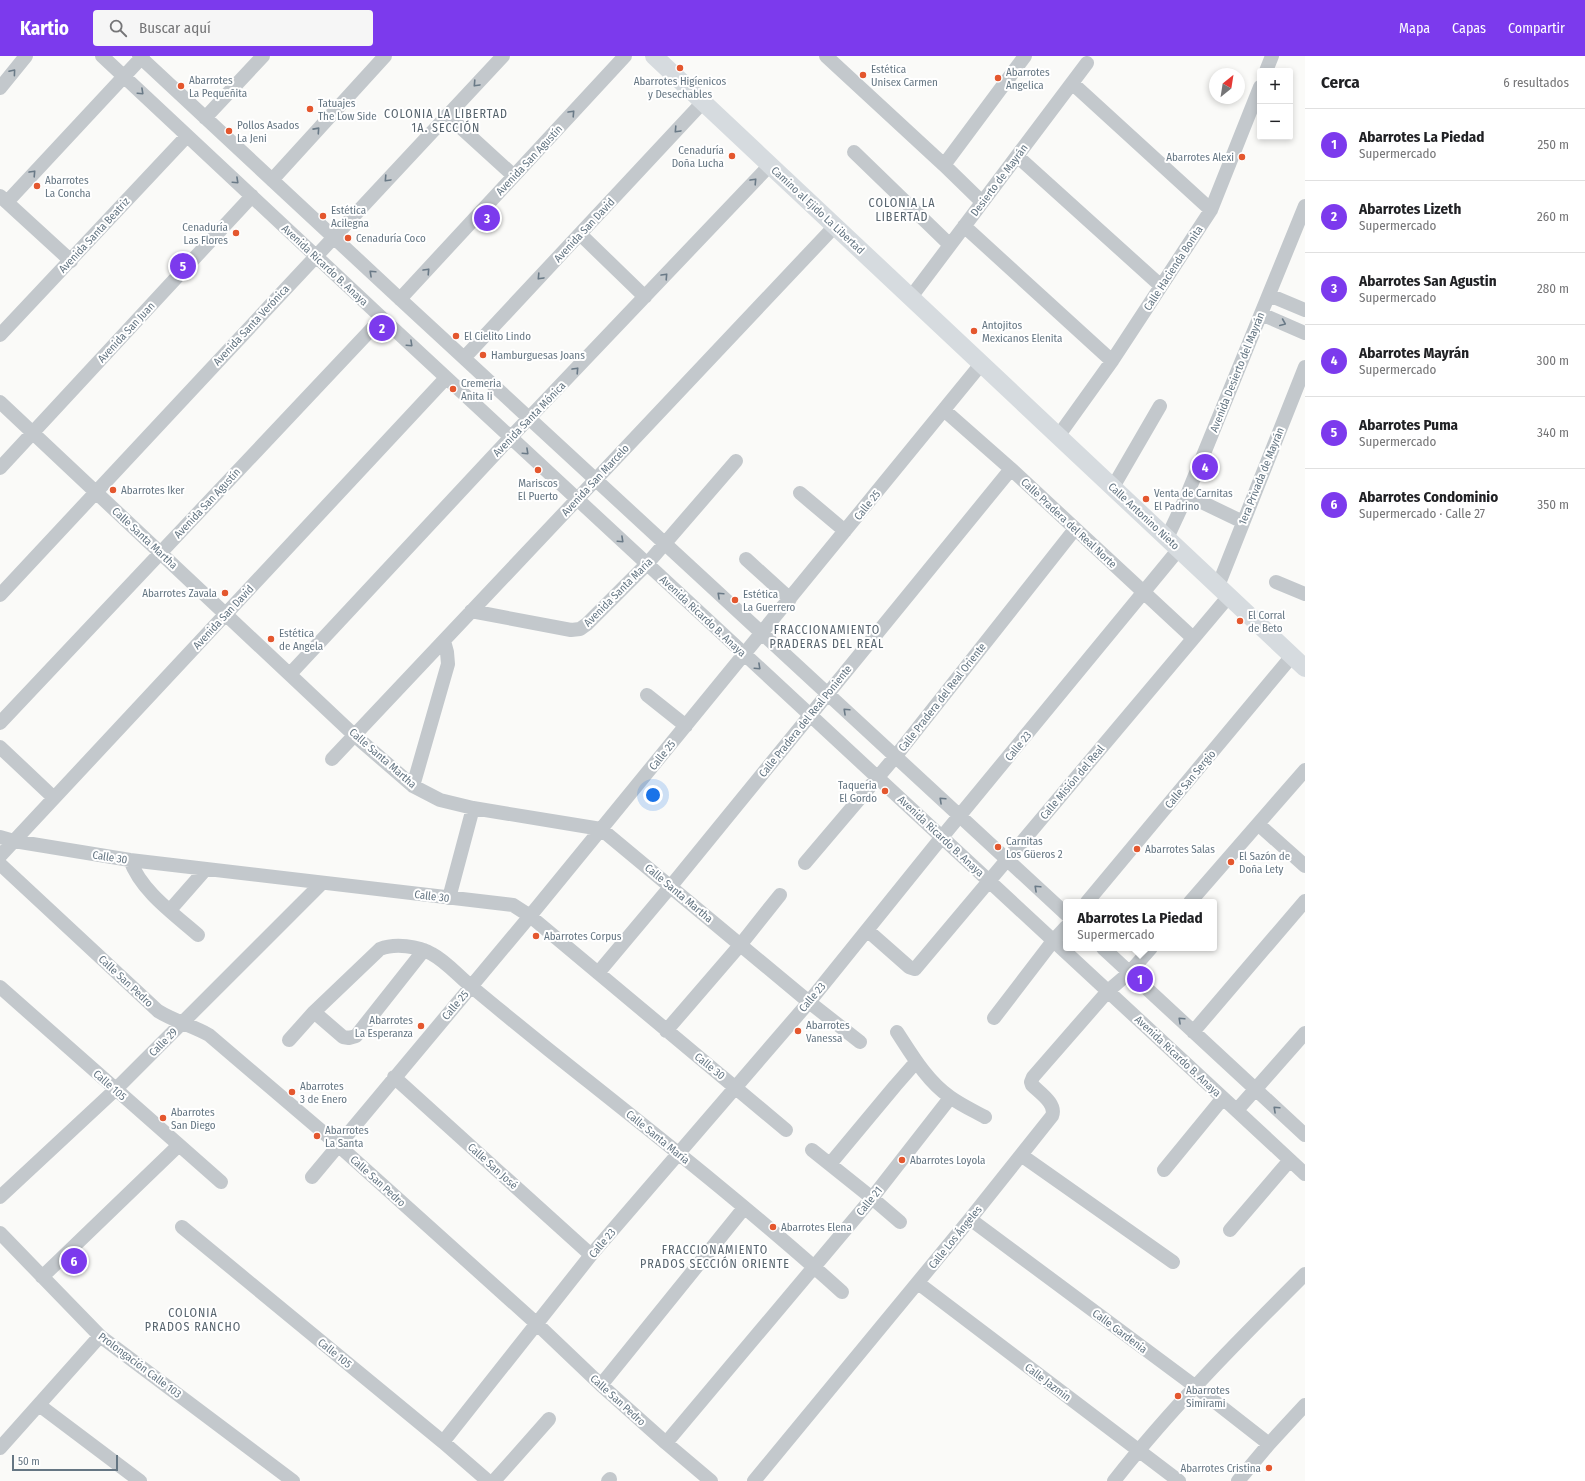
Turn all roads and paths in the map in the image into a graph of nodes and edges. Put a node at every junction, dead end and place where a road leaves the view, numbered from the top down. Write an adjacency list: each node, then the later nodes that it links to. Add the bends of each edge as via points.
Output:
1 (26, 56): 16 (street, one-way to 1)
2 (102, 56): 14 (street, Avenida Ricardo B. Anaya)
3 (263, 56): 20 (street)
4 (384, 56): 27 (street, one-way to 4)
5 (503, 56): 19 (street, Avenida Santa Verónica, one-way to 19)
6 (625, 56): 26 (street, Avenida San Agustín, one-way to 6)
7 (654, 56): 18 (main road, Camino al Ejido La Libertad)
8 (826, 56): 25 (street)
9 (1025, 56): 25 (street)
10 (1272, 56): 13 (street)
11 (141, 57): 14 (street); 20 (street)
12 (1087, 63): 15 (street, Desierto de Mayrán)
13 (1267, 68)
14 (124, 76): 21 (street, Avenida Ricardo B. Anaya, one-way to 21); 29 (street, one-way to 14)
15 (1072, 83): 23 (street, Desierto de Mayrán); 32 (street)
16 (0, 88)
17 (1257, 94): 32 (street, Calle Hacienda Bonita)
18 (703, 102): 24 (main road, Camino al Ejido La Libertad); 35 (street, Avenida San David, one-way to 35)
19 (448, 115): 26 (street); 36 (street, Avenida Santa Verónica, one-way to 36)
20 (205, 118): 27 (street)
21 (187, 136): 28 (street, Avenida Ricardo B. Anaya, one-way to 28); 39 (street, Avenida Santa Beatriz)
22 (854, 152): 37 (street)
23 (1017, 156): 30 (street, Desierto de Mayrán); 40 (street)
24 (770, 165): 33 (main road, Camino al Ejido La Libertad); 42 (street, Avenida Santa Mónica, one-way to 24)
25 (944, 165): 30 (street)
26 (514, 176): 44 (street, Avenida San Agustín, one-way to 26)
27 (272, 180): 36 (street)
28 (252, 196): 38 (street, Avenida Ricardo B. Anaya); 59 (street, Avenida San Juan)
29 (3, 199): 39 (street)
30 (982, 202): 34 (street, Desierto de Mayrán)
31 (1305, 206): 41 (street, Avenida Desierto del Mayrán)
32 (1211, 210): 40 (street, Calle Hacienda Bonita)
33 (835, 226): 43 (main road, Camino al Ejido La Libertad); 65 (street, Avenida San Marcelo)
34 (964, 226): 37 (street, Desierto de Mayrán); 51 (street)
35 (580, 234): 42 (street); 50 (street, Avenida San David, one-way to 50)
36 (333, 237): 38 (street, Avenida Santa Verónica); 44 (street, one-way to 36)
37 (950, 245): 43 (street, Desierto de Mayrán)
38 (316, 256): 47 (street, Avenida Ricardo B. Anaya); 67 (street, Avenida Santa Verónica)
39 (71, 261): 49 (street, Avenida Santa Beatriz)
40 (1161, 286): 51 (street, Calle Hacienda Bonita)
41 (1269, 295): 45 (street); 46 (street, Avenida Desierto del Mayrán)
42 (645, 296): 58 (street, Avenida Santa Mónica, one-way to 42)
43 (911, 296): 52 (main road, Camino al Ejido La Libertad)
44 (400, 299): 50 (street)
45 (1305, 310)
46 (1261, 314): 48 (street, one-way to 48); 69 (street, Avenida Desierto del Mayrán)
47 (382, 318): 54 (street, Avenida Ricardo B. Anaya, one-way to 54); 76 (street, Avenida San Agustín)
48 (1305, 333)
49 (0, 335)
50 (464, 358): 58 (street)
51 (1112, 361): 60 (street, Calle Hacienda Bonita)
52 (982, 364): 57 (street, Calle 25); 60 (main road, Calle Antonino Nieto)
53 (1305, 367): 71 (street, 1era Privada de Mayrán)
54 (446, 378): 61 (street, Avenida Ricardo B. Anaya); 86 (street, Avenida San David)
55 (0, 402): 59 (street, Calle Santa Martha)
56 (1160, 406): 66 (street)
57 (944, 410): 64 (street, Calle Pradera del Real Norte); 73 (street, Calle 25)
58 (530, 419): 61 (street, Avenida Santa Mónica); 65 (street)
59 (33, 433): 63 (street, Avenida San Juan); 67 (street, Calle Santa Martha)
60 (1059, 435): 66 (main road, Calle Antonino Nieto)
61 (511, 437): 70 (street, Avenida Ricardo B. Anaya, one-way to 70); 92 (street, Avenida Santa Mónica)
62 (736, 461): 74 (street, Avenida Santa María)
63 (0, 468)
64 (1011, 469): 72 (street, Calle Pradera del Real Norte); 93 (street, Calle Pradera del Real Poniente)
65 (595, 479): 70 (street, Avenida San Marcelo); 74 (street)
66 (1113, 487): 75 (main road, Calle Antonino Nieto)
67 (96, 493): 76 (street, Calle Santa Martha); 83 (street, Avenida Santa Verónica)
68 (800, 493): 73 (street)
69 (1187, 495): 71 (street); 75 (street, Avenida Desierto del Mayrán)
70 (577, 499): 78 (street, Avenida Ricardo B. Anaya, one-way to 78); 85 (street, Avenida San Marcelo)
71 (1243, 522): 80 (street, 1era Privada de Mayrán)
72 (1075, 529): 81 (street, Calle Pradera del Real Norte); 100 (street, Calle Pradera del Real Oriente)
73 (845, 531): 84 (street, Calle 25)
74 (665, 544): 78 (street, Avenida Santa María); 87 (street, one-way to 74)
75 (1173, 544): 80 (main road, Calle Antonino Nieto); 81 (street, Calle 23)
76 (161, 553): 86 (street, Calle Santa Martha); 96 (street, Avenida San Agustín)
77 (746, 559): 84 (street)
78 (647, 564): 85 (street, Avenida Santa María, via 580,629 571,630); 90 (street, Avenida Ricardo B. Anaya)
79 (1276, 582): 82 (street)
80 (1223, 591): 88 (street, Calle Misión del Real); 91 (main road, Calle Antonino Nieto)
81 (1144, 592): 88 (street, Calle Pradera del Real Norte); 107 (street, Calle 23)
82 (1305, 594)
83 (0, 595)
84 (790, 599): 87 (street, Calle 25)
85 (472, 611): 89 (street, Avenida San Marcelo)
86 (226, 614): 92 (street, Calle Santa Martha); 105 (street, Avenida San David)
87 (762, 633): 90 (street, Calle 25); 93 (street)
88 (1193, 638): 115 (street, Calle Misión del Real)
89 (444, 641): 98 (street, Avenida San Marcelo); 104 (street, via 448,664)
90 (744, 654): 95 (street, Avenida Ricardo B. Anaya, one-way to 95); 97 (street, Calle 25)
91 (1299, 662): 125 (street, Calle San Sergio)
92 (290, 674): 98 (street, Calle Santa Martha)
93 (828, 694): 95 (street, Calle Pradera del Real Poniente); 100 (street, one-way to 93)
94 (647, 695): 97 (street)
95 (810, 715): 103 (street, Avenida Ricardo B. Anaya); 122 (street, Calle Pradera del Real Poniente)
96 (0, 723)
97 (686, 726): 109 (street, Calle 25)
98 (354, 734): 101 (street, Avenida San Marcelo); 104 (street, Calle Santa Martha)
99 (0, 747): 105 (street)
100 (895, 757): 103 (street, Calle Pradera del Real Oriente); 107 (street, one-way to 100)
101 (332, 759)
102 (1305, 770): 108 (street)
103 (878, 778): 111 (street, Avenida Ricardo B. Anaya); 116 (street, Calle Pradera del Real Oriente)
104 (413, 786): 106 (street, Calle Santa Martha, via 440,800)
105 (54, 798): 112 (street, Avenida San David)
106 (473, 808): 109 (street, Calle Santa Martha); 124 (street)
107 (960, 816): 111 (street, Calle 23); 115 (street)
108 (1258, 824): 118 (street); 126 (street)
109 (601, 829): 122 (street, Calle Santa Martha); 130 (street, Calle 25)
110 (0, 837): 112 (street, Calle 30)
111 (942, 837): 120 (street, Avenida Ricardo B. Anaya); 131 (street, Calle 23)
112 (14, 841): 113 (street, Avenida San David); 114 (street, Calle 30)
113 (0, 856)
114 (130, 860): 119 (street, Calle 30); 128 (street, via 141,883)
115 (1007, 860): 120 (street, Calle Misión del Real); 129 (street, one-way to 115)
116 (805, 862)
117 (0, 864): 149 (street, Calle San Pedro, via 158,1011)
118 (1305, 866)
119 (206, 869): 121 (street, Calle 30); 128 (street)
120 (989, 881): 131 (street, Calle Misión del Real, via 915,969 909,967); 134 (street, Avenida Ricardo B. Anaya)
121 (322, 883): 124 (street, Calle 30); 149 (street, Calle 29)
122 (671, 886): 135 (street, Calle Santa Martha); 141 (street, Calle Pradera del Real Poniente)
123 (780, 895): 135 (street)
124 (449, 898): 130 (street, Calle 30, via 513,906)
125 (1090, 899)
126 (1193, 899)
127 (1305, 901): 152 (street)
128 (170, 910): 133 (street)
129 (1063, 911)
130 (530, 916): 141 (street, Calle 30); 143 (street, Calle 25)
131 (867, 930): 146 (street, Calle 23)
132 (1063, 930): 134 (street)
133 (198, 935)
134 (1053, 941): 137 (street, Avenida Ricardo B. Anaya); 148 (street)
135 (741, 944): 146 (street, Calle Santa Martha); 150 (street)
136 (424, 950): 143 (street, Calle Santa María, via 434,955); 147 (street, via 397,946 380,949); 147 (street, via 356,1036 343,1037)
137 (1063, 950)
138 (1064, 951): 145 (street, Avenida Ricardo B. Anaya)
139 (1106, 951): 142 (street)
140 (1147, 951): 142 (street)
141 (598, 973): 150 (street, Calle 30)
142 (1129, 973): 145 (street); 152 (street, one-way to 142)
143 (471, 986): 157 (street, Calle 25); 170 (street, Calle Santa María)
144 (0, 987): 160 (street, Calle 105)
145 (1108, 991): 162 (street, Avenida Ricardo B. Anaya); 171 (street, Calle Los Ángeles, via 1033,1077 1032,1085 1053,1107 1054,1112)
146 (808, 1002): 155 (street, Calle Santa Martha); 158 (street, Calle 23)
147 (314, 1012): 154 (street)
148 (994, 1018)
149 (182, 1023): 160 (street, Calle 29); 168 (street, Calle San Pedro, via 209,1035)
150 (666, 1031): 158 (street, Calle 30)
151 (897, 1032): 156 (street)
152 (1193, 1032): 159 (street)
153 (1305, 1033): 159 (street)
154 (289, 1040)
155 (860, 1042)
156 (916, 1062): 161 (street); 173 (street)
157 (394, 1078): 168 (street, Calle 25); 186 (street, Calle San José)
158 (736, 1087): 165 (street, Calle 30); 170 (street, Calle 23)
159 (1255, 1089): 163 (street); 166 (street, one-way to 159)
160 (115, 1090): 167 (street, Calle 105); 178 (street, Calle 29)
161 (950, 1098): 164 (street); 179 (street, Calle 21)
162 (1223, 1098): 163 (street, Avenida Ricardo B. Anaya); 174 (street)
163 (1236, 1110): 172 (street, Avenida Ricardo B. Anaya)
164 (985, 1117)
165 (786, 1130)
166 (1305, 1135)
167 (179, 1145): 177 (street, Calle 105); 190 (street)
168 (338, 1145): 176 (street, Calle 25); 193 (street, Calle San Pedro)
169 (812, 1150): 173 (street)
170 (678, 1153): 180 (street, Calle Santa María); 186 (street, Calle 23)
171 (1021, 1155): 181 (street, Calle Los Ángeles); 187 (street)
172 (1290, 1160): 175 (street, Avenida Ricardo B. Anaya); 184 (street)
173 (830, 1164): 179 (street)
174 (1164, 1170)
175 (1305, 1174)
176 (312, 1177)
177 (221, 1182)
178 (0, 1197)
179 (872, 1198): 182 (street); 188 (street, Calle 21)
180 (744, 1208): 188 (street, Calle Santa María); 195 (street)
181 (970, 1219): 191 (street, Calle Los Ángeles); 196 (street, Calle Gardenia)
182 (900, 1222)
183 (182, 1227): 200 (street, Calle 105)
184 (1230, 1230)
185 (2, 1238): 190 (street, Prolongación Calle 103)
186 (591, 1255): 193 (street, Calle 23)
187 (1173, 1262)
188 (814, 1266): 192 (street, Calle Santa María); 201 (street, Calle 21)
189 (1305, 1274): 196 (street)
190 (42, 1277): 194 (street, Prolongación Calle 103)
191 (918, 1283): 204 (street, Calle Jazmín); 210 (street, Calle Los Ángeles)
192 (842, 1292)
193 (537, 1324): 195 (street, Calle San Pedro); 200 (street, Calle 23)
194 (100, 1336): 197 (street); 206 (street, Prolongación Calle 103)
195 (601, 1385): 201 (street, Calle San Pedro)
196 (1196, 1387): 202 (street, Calle Gardenia); 204 (street)
197 (39, 1405): 203 (street); 205 (street)
198 (1305, 1405): 202 (street)
199 (549, 1419): 208 (street)
200 (443, 1442): 207 (street, Calle 105)
201 (666, 1443): 209 (street, Calle San Pedro)
202 (1269, 1444): 213 (street)
203 (0, 1448)
204 (1138, 1450): 211 (street); 212 (street, Calle Jazmín)
205 (140, 1481)
206 (293, 1481)
207 (488, 1481)
208 (494, 1481)
209 (711, 1481)
210 (754, 1481)
211 (1114, 1481)
212 (1179, 1481)
213 (1238, 1481)

